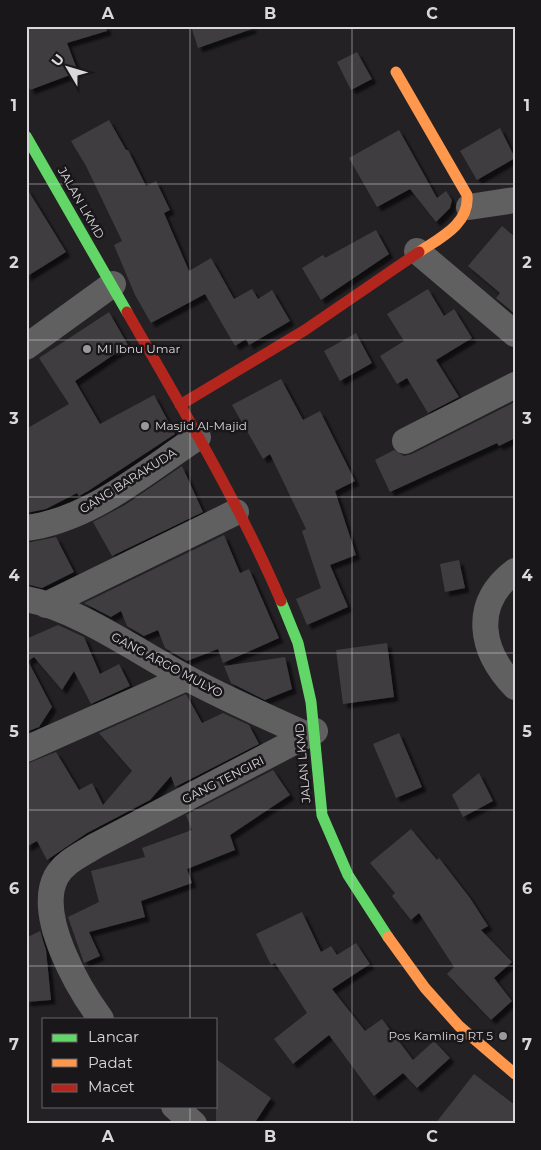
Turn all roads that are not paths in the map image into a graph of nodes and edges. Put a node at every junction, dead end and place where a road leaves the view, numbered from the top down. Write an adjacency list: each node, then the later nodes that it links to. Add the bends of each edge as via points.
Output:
1 (396, 72): 4 (street, via 466,195)
2 (26, 136): 6 (street, JALAN LKMD)
3 (515, 200): 4 (street)
4 (469, 207): 5 (street, via 451,230)
5 (417, 251): 7 (street); 10 (street, via 305,330)
6 (113, 284): 8 (street); 10 (street, JALAN LKMD)
7 (515, 334)
8 (26, 348)
9 (515, 385): 12 (street)
10 (180, 405): 11 (street, JALAN LKMD)
11 (198, 437): 13 (street, JALAN LKMD); 14 (street, GANG BARAKUDA, via 78,513)
12 (405, 441)
13 (236, 512): 16 (street); 19 (street, JALAN LKMD, via 269,574 298,643 311,702)
14 (26, 528)
15 (515, 571): 18 (street, via 491,596 485,628 491,655)
16 (36, 602): 17 (street, GANG ARGO MULYO, via 103,630)
17 (186, 678): 19 (street, GANG ARGO MULYO); 20 (street)
18 (515, 687)
19 (311, 733): 21 (street, GANG TENGIRI, via 95,846 66,865 57,877 52,892 52,911 64,954 76,981); 22 (street, JALAN LKMD, via 322,815 348,875 425,988 459,1026)
20 (26, 748)
21 (100, 1018)
22 (512, 1067)
23 (176, 1108): 24 (street)
24 (194, 1124)

